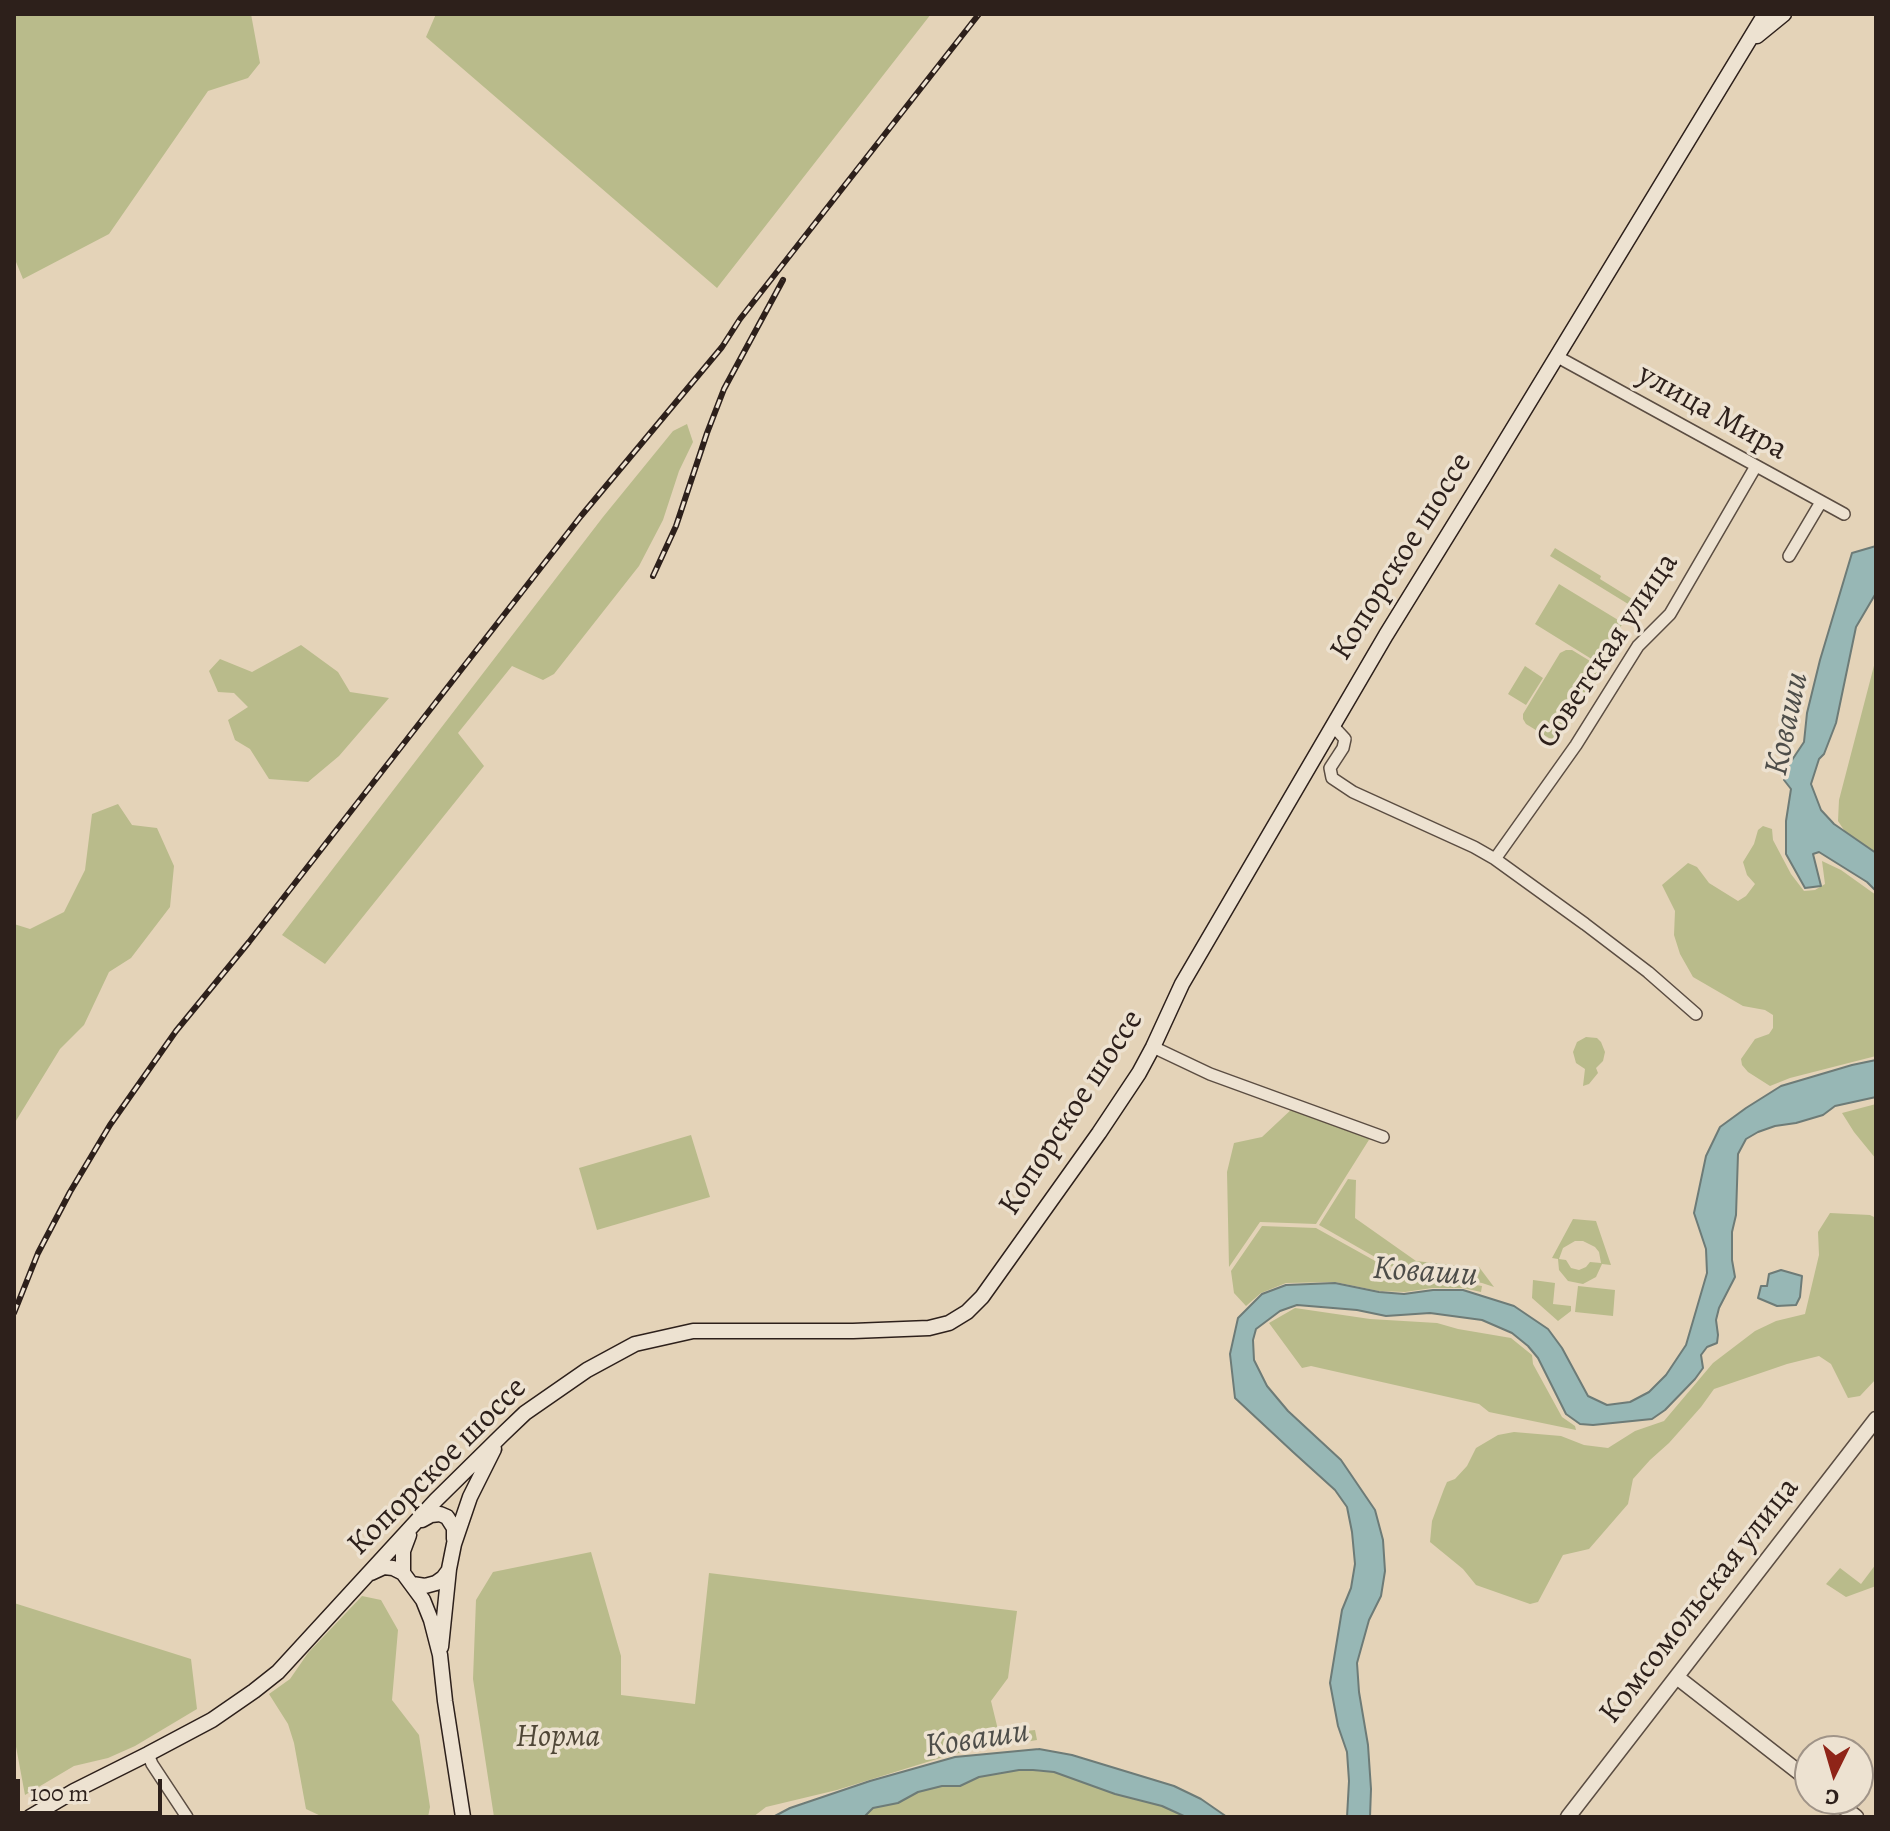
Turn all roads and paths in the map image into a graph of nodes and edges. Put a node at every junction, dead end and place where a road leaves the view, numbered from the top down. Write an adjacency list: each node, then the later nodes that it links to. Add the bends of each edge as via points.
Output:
1 (1765, 14): 3 (main road, Копорское шоссе)
2 (1784, 14): 3 (main road)
3 (1745, 47): 4 (main road, Копорское шоссе)
4 (1556, 356): 5 (street, улица Мира); 9 (main road, Копорское шоссе)
5 (1756, 466): 6 (street, улица Мира); 10 (street, Советская улица, via 1670,614 1638,646)
6 (1821, 502): 7 (street, улица Мира); 8 (street)
7 (1844, 514)
8 (1789, 556)
9 (1333, 726): 10 (street, via 1345,739 1330,768 1332,778); 12 (main road, Копорское шоссе, via 1182,984)
10 (1495, 859): 11 (street, via 1611,943)
11 (1696, 1014)
12 (1153, 1047): 13 (street, via 1210,1074); 15 (main road, Копорское шоссе, via 982,1297 949,1323 905,1330 693,1331 662,1337 635,1344 587,1370)
13 (1383, 1137)
14 (1876, 1419): 22 (main road, Комсомольская улица)
15 (502, 1435): 16 (main road, Копорское шоссе); 17 (main road, via 470,1497)
16 (414, 1524): 17 (main road, via 431,1515 447,1517 454,1528); 19 (main road, Копорское шоссе); 20 (main road, via 403,1551)
17 (454, 1544): 18 (main road)
18 (449, 1569): 20 (main road, via 425,1586); 21 (main road)
19 (370, 1573): 20 (main road, via 393,1568); 23 (main road, Копорское шоссе, via 278,1672 212,1720)
20 (408, 1578): 21 (main road, via 427,1610)
21 (440, 1655): 27 (main road)
22 (1678, 1678): 24 (main road); 28 (main road, Комсомольская улица)
23 (148, 1754): 25 (main road, Копорское шоссе); 26 (street)
24 (1794, 1769)
25 (30, 1817)
26 (187, 1817)
27 (463, 1817)
28 (1568, 1817)

